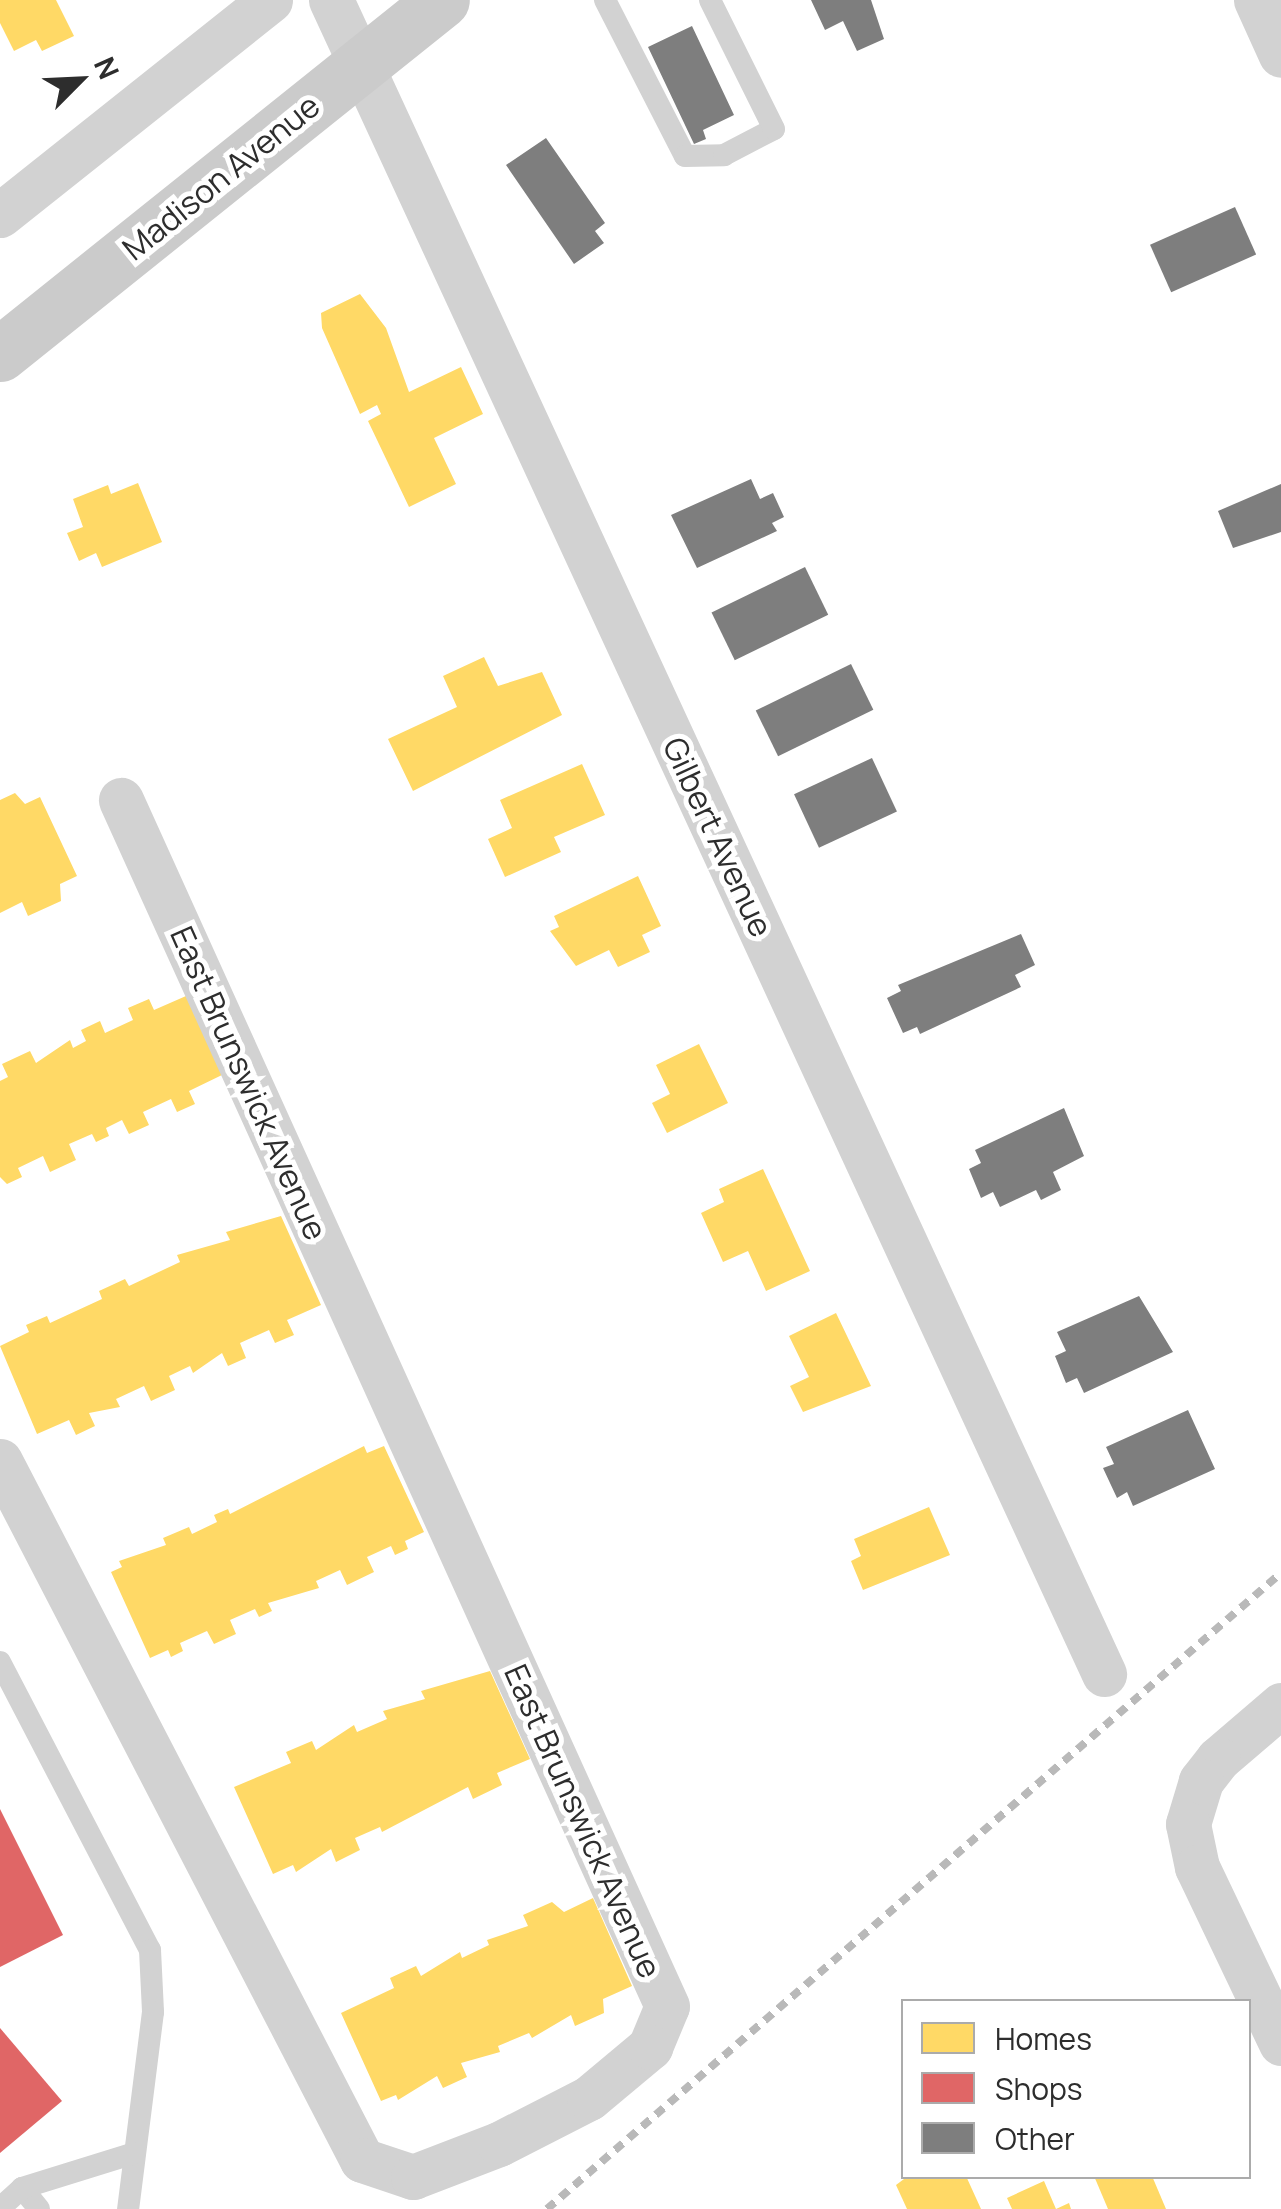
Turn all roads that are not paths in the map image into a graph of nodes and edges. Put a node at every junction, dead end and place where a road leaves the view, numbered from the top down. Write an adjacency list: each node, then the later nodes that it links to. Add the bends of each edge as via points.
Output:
1 (270, 0): 9 (street)
2 (331, 0): 8 (street, Gilbert Avenue)
3 (442, 0): 8 (main road, Madison Avenue)
4 (605, 0): 5 (lane, via 685,156 724,155 774,128)
5 (710, 0)
6 (1256, 0): 7 (street)
7 (1281, 55)
8 (361, 64): 10 (main road, Madison Avenue); 14 (street, Gilbert Avenue)
9 (0, 215)
10 (0, 354)
11 (121, 800): 12 (street, East Brunswick Avenue, via 667,2006 650,2047 589,2098 500,2144 413,2176 362,2160)
12 (0, 1460)
13 (0, 1662): 17 (lane, via 150,1950 153,2012)
14 (1104, 1674)
15 (1281, 1705): 16 (street, via 1218,1759 1191,1802 1192,1856)
16 (1281, 2043)
17 (135, 2153): 18 (lane); 21 (lane)
18 (22, 2188): 19 (lane); 20 (lane)
19 (0, 2208)
20 (39, 2209)
21 (128, 2209)

